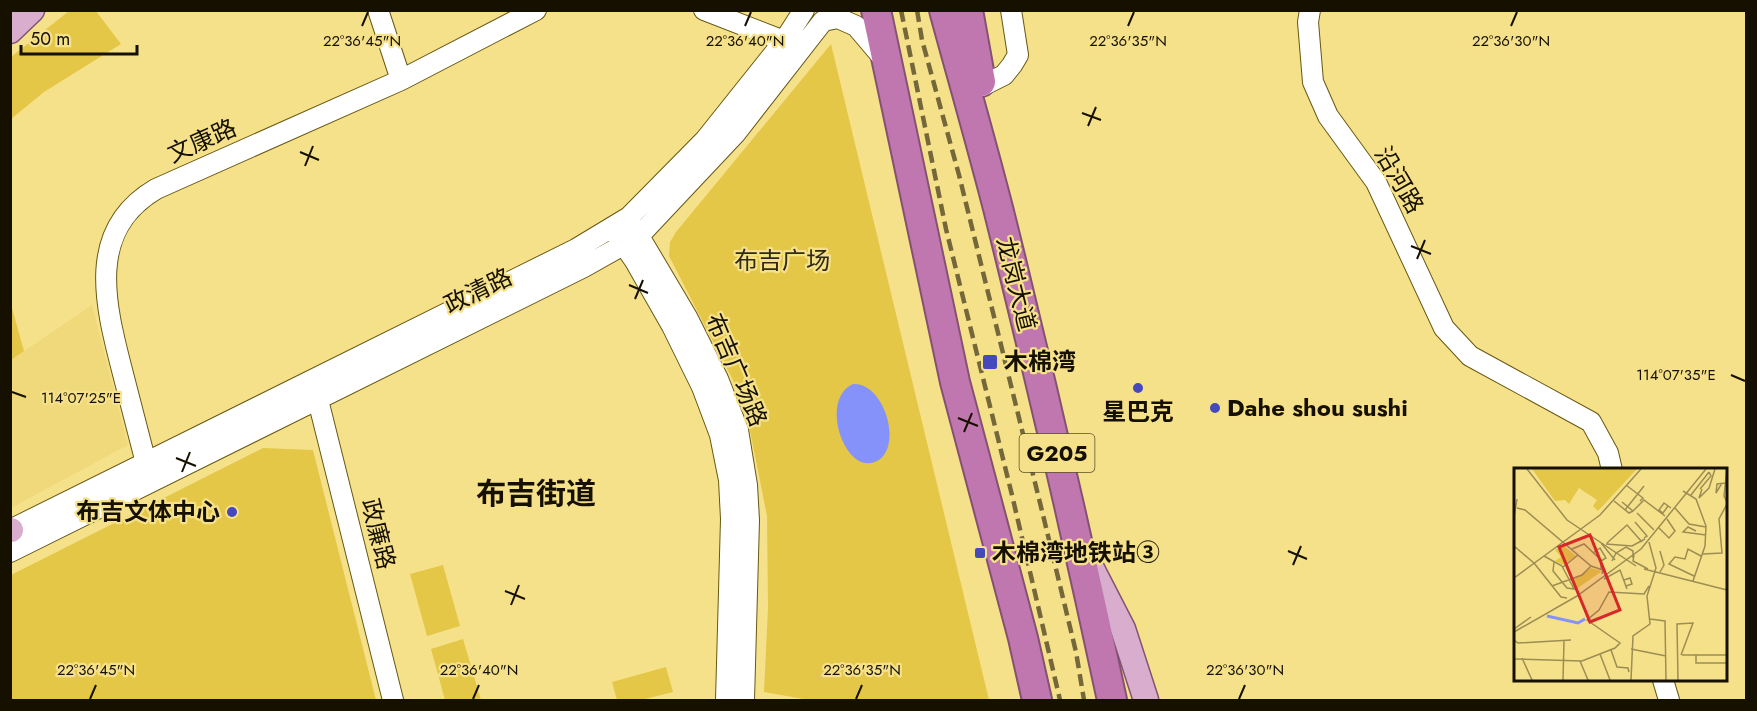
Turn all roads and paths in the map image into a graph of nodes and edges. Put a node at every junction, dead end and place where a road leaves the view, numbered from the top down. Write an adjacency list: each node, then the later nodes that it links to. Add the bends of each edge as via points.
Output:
1 (32, 10): 12 (main road)
2 (378, 10): 15 (street)
3 (536, 10): 15 (street, 文康路)
4 (704, 10): 13 (street)
5 (804, 10): 13 (street, 政清路)
6 (876, 10): 14 (highway)
7 (944, 10): 17 (highway, 龙岗大道 / G205)
8 (962, 10): 16 (highway)
9 (968, 10): 16 (highway)
10 (1011, 10): 16 (street, via 1018,55 1004,75)
11 (1310, 10): 23 (street, 沿河路, via 1313,82 1328,116 1376,182 1444,328 1470,356 1591,422)
12 (10, 31)
13 (792, 46): 14 (street, 政清路, via 822,21 838,18 856,26); 18 (street, 政清路); 20 (street, 政清路, via 735,134)
14 (886, 62): 31 (highway, via 955,382)
15 (401, 80): 22 (street, 文康路, via 156,189 142,197 122,220 109,249 106,301)
16 (982, 86): 17 (highway)
17 (998, 207): 25 (highway, 龙岗大道 / G205)
18 (629, 217): 19 (street, 政清路); 20 (street, 布吉广场路)
19 (612, 228): 20 (street, 布吉广场路); 21 (street, 政清路)
20 (631, 241): 21 (street, 政清路, via 584,267); 29 (street, 布吉广场路, via 634,261 672,326 720,435 729,480 730,519); 30 (street, 布吉广场路, via 650,252 687,317 738,430 748,520)
21 (316, 389): 22 (street, 政清路); 26 (street, 政清路); 28 (street, 政廉路)
22 (146, 463): 24 (street, 政清路)
23 (1612, 468)
24 (11, 530)
25 (1077, 540): 32 (highway, 龙岗大道 / G205); 33 (main road, via 1123,629)
26 (10, 552)
27 (1664, 681): 34 (street)
28 (393, 700)
29 (726, 700)
30 (744, 700)
31 (1036, 700)
32 (1112, 700)
33 (1146, 700)
34 (1669, 700)

